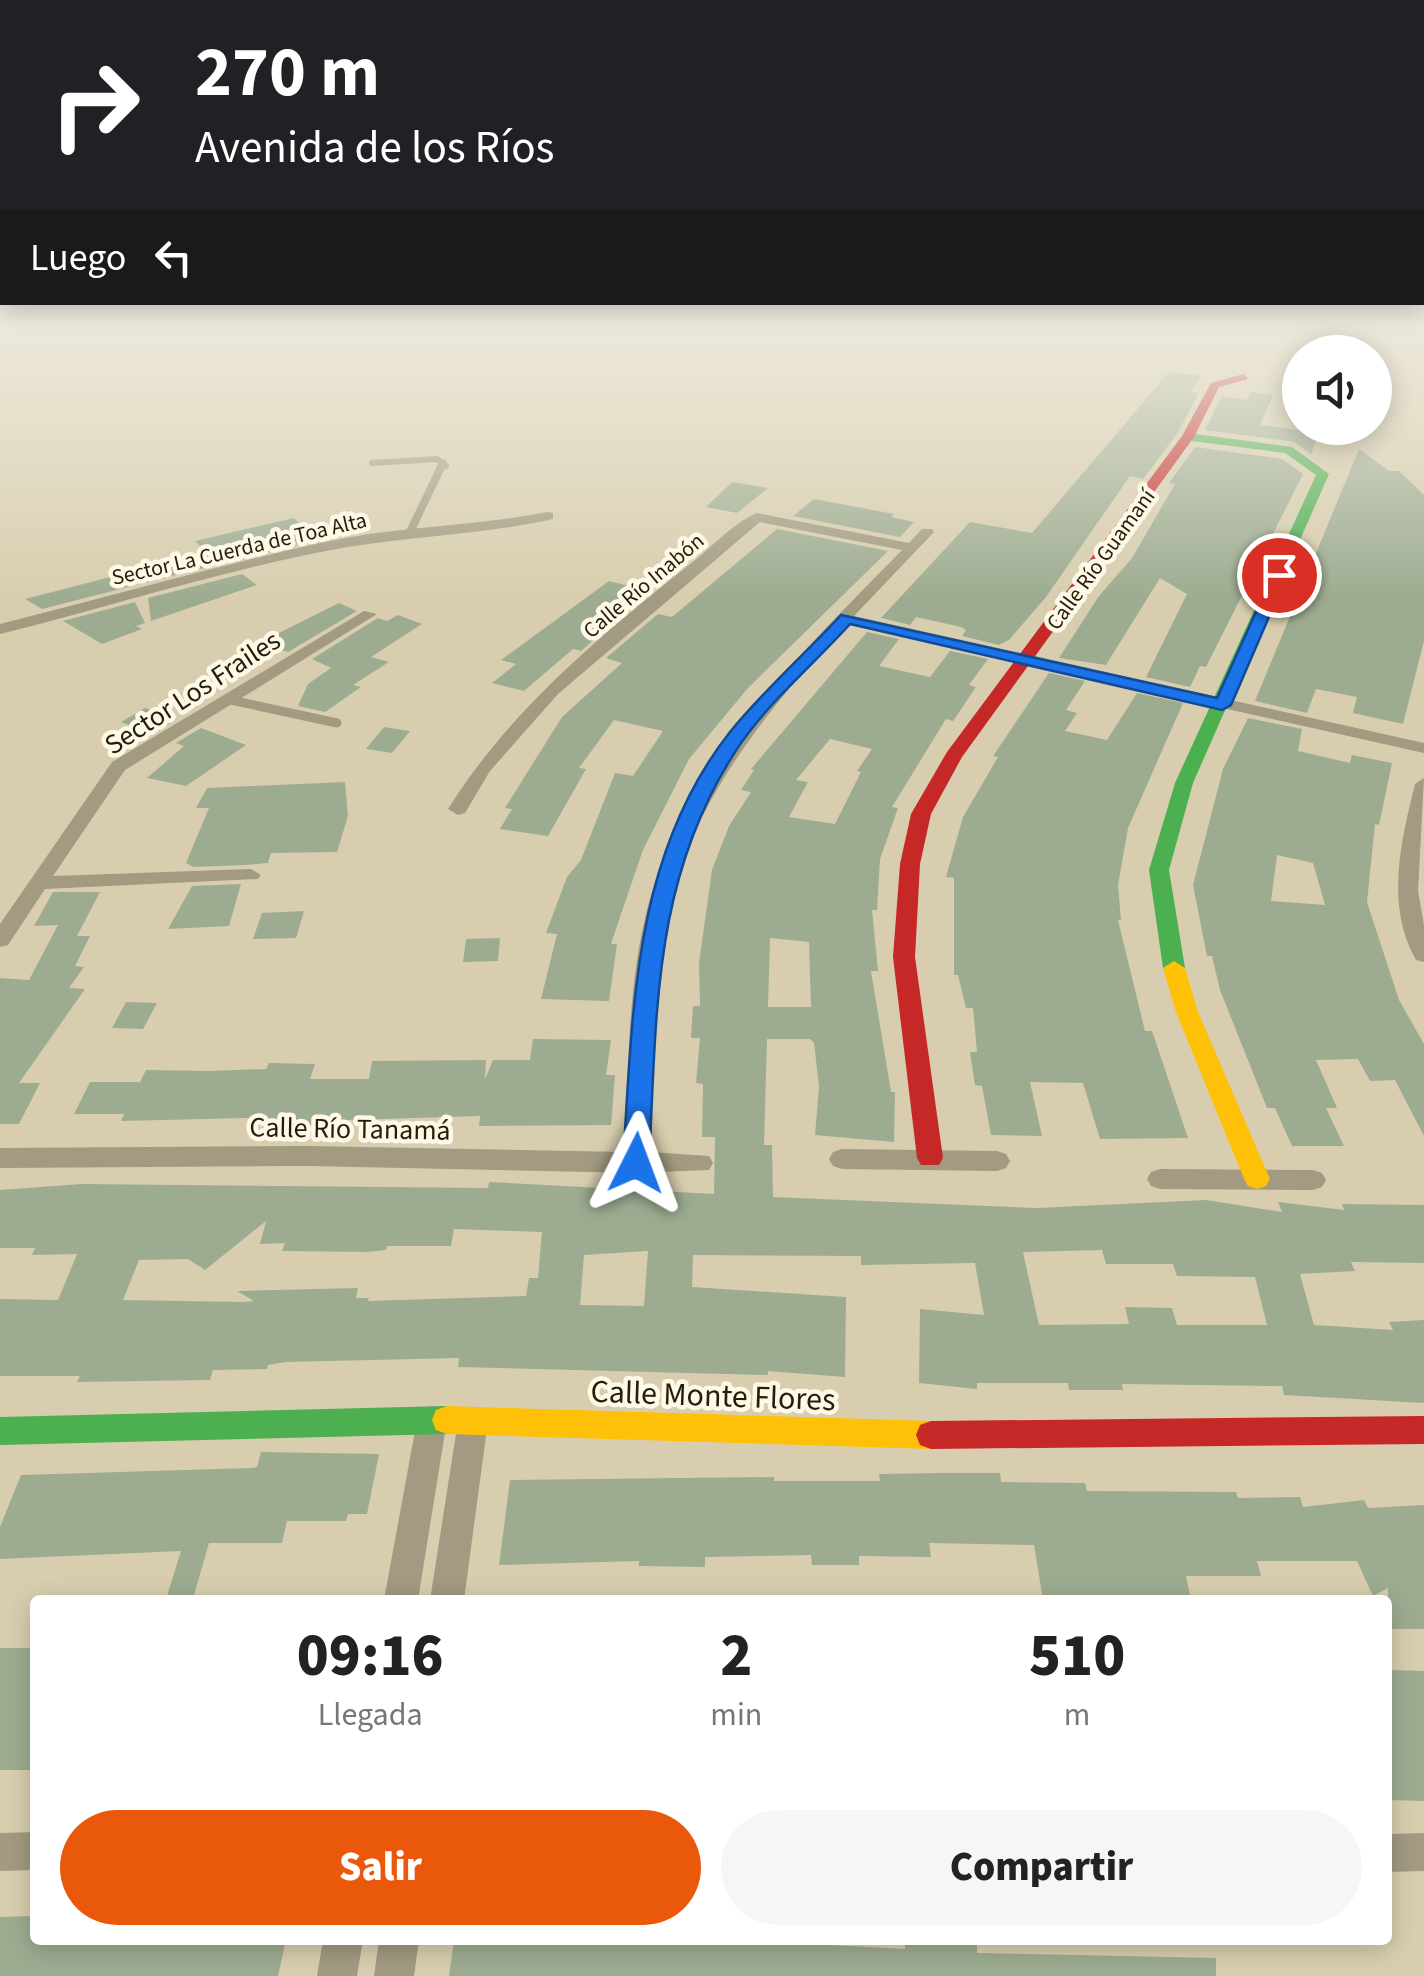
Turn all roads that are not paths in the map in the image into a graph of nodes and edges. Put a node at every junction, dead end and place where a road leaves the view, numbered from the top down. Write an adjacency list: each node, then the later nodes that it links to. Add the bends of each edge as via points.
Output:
1 (1200, 414): 2 (street, Calle Río Guamaní)
2 (1188, 437): 9 (street, Calle Río Guamaní); 11 (street, via 1297,453 1323,474)
3 (372, 463): 5 (lane, via 422,458 446,465)
4 (548, 516): 5 (street, Sector La Cuerda de Toa Alta, via 484,529)
5 (410, 532): 8 (street, Sector La Cuerda de Toa Alta, via 322,547)
6 (369, 614): 10 (street, Sector Los Frailes)
7 (846, 619): 9 (street); 15 (street, Calle Río Inabón, via 920,540 757,517 555,690 470,784); 24 (street, via 737,736 700,792 676,846 655,918 647,978)
8 (0, 629)
9 (1027, 660): 11 (street); 21 (street, Calle Río Guamaní, via 938,779 921,814 910,864 904,958)
10 (226, 699): 12 (lane); 17 (street, Sector Los Frailes, via 118,766)
11 (1222, 705): 13 (street); 27 (street, via 1169,822 1159,870 1167,942 1186,1012)
12 (337, 722)
13 (1424, 748)
14 (1424, 784): 19 (street, via 1405,866 1413,932)
15 (458, 808)
16 (251, 875): 17 (street)
17 (37, 882): 18 (street, Sector Los Frailes)
18 (0, 940)
19 (1424, 955)
20 (0, 1158): 24 (street, Calle Río Tanamá)
21 (930, 1158): 22 (street); 23 (street)
22 (842, 1159)
23 (997, 1161)
24 (636, 1163): 25 (street, Calle Río Tanamá)
25 (700, 1163)
26 (1160, 1178): 27 (street)
27 (1257, 1178): 28 (street)
28 (1313, 1180)
29 (432, 1420): 30 (street, Calle Monte Flores); 32 (street, Calle Monte Flores); 33 (street)
30 (472, 1421): 31 (street, Calle Monte Flores, via 977,1436); 34 (street)
31 (1424, 1430)
32 (0, 1431)
33 (402, 1595)
34 (448, 1595)
35 (30, 1851): 36 (street)
36 (0, 1852)
37 (1392, 1852): 38 (street)
38 (1424, 1852)
39 (342, 1945): 41 (street)
40 (398, 1945): 42 (street)
41 (337, 1976)
42 (394, 1976)

